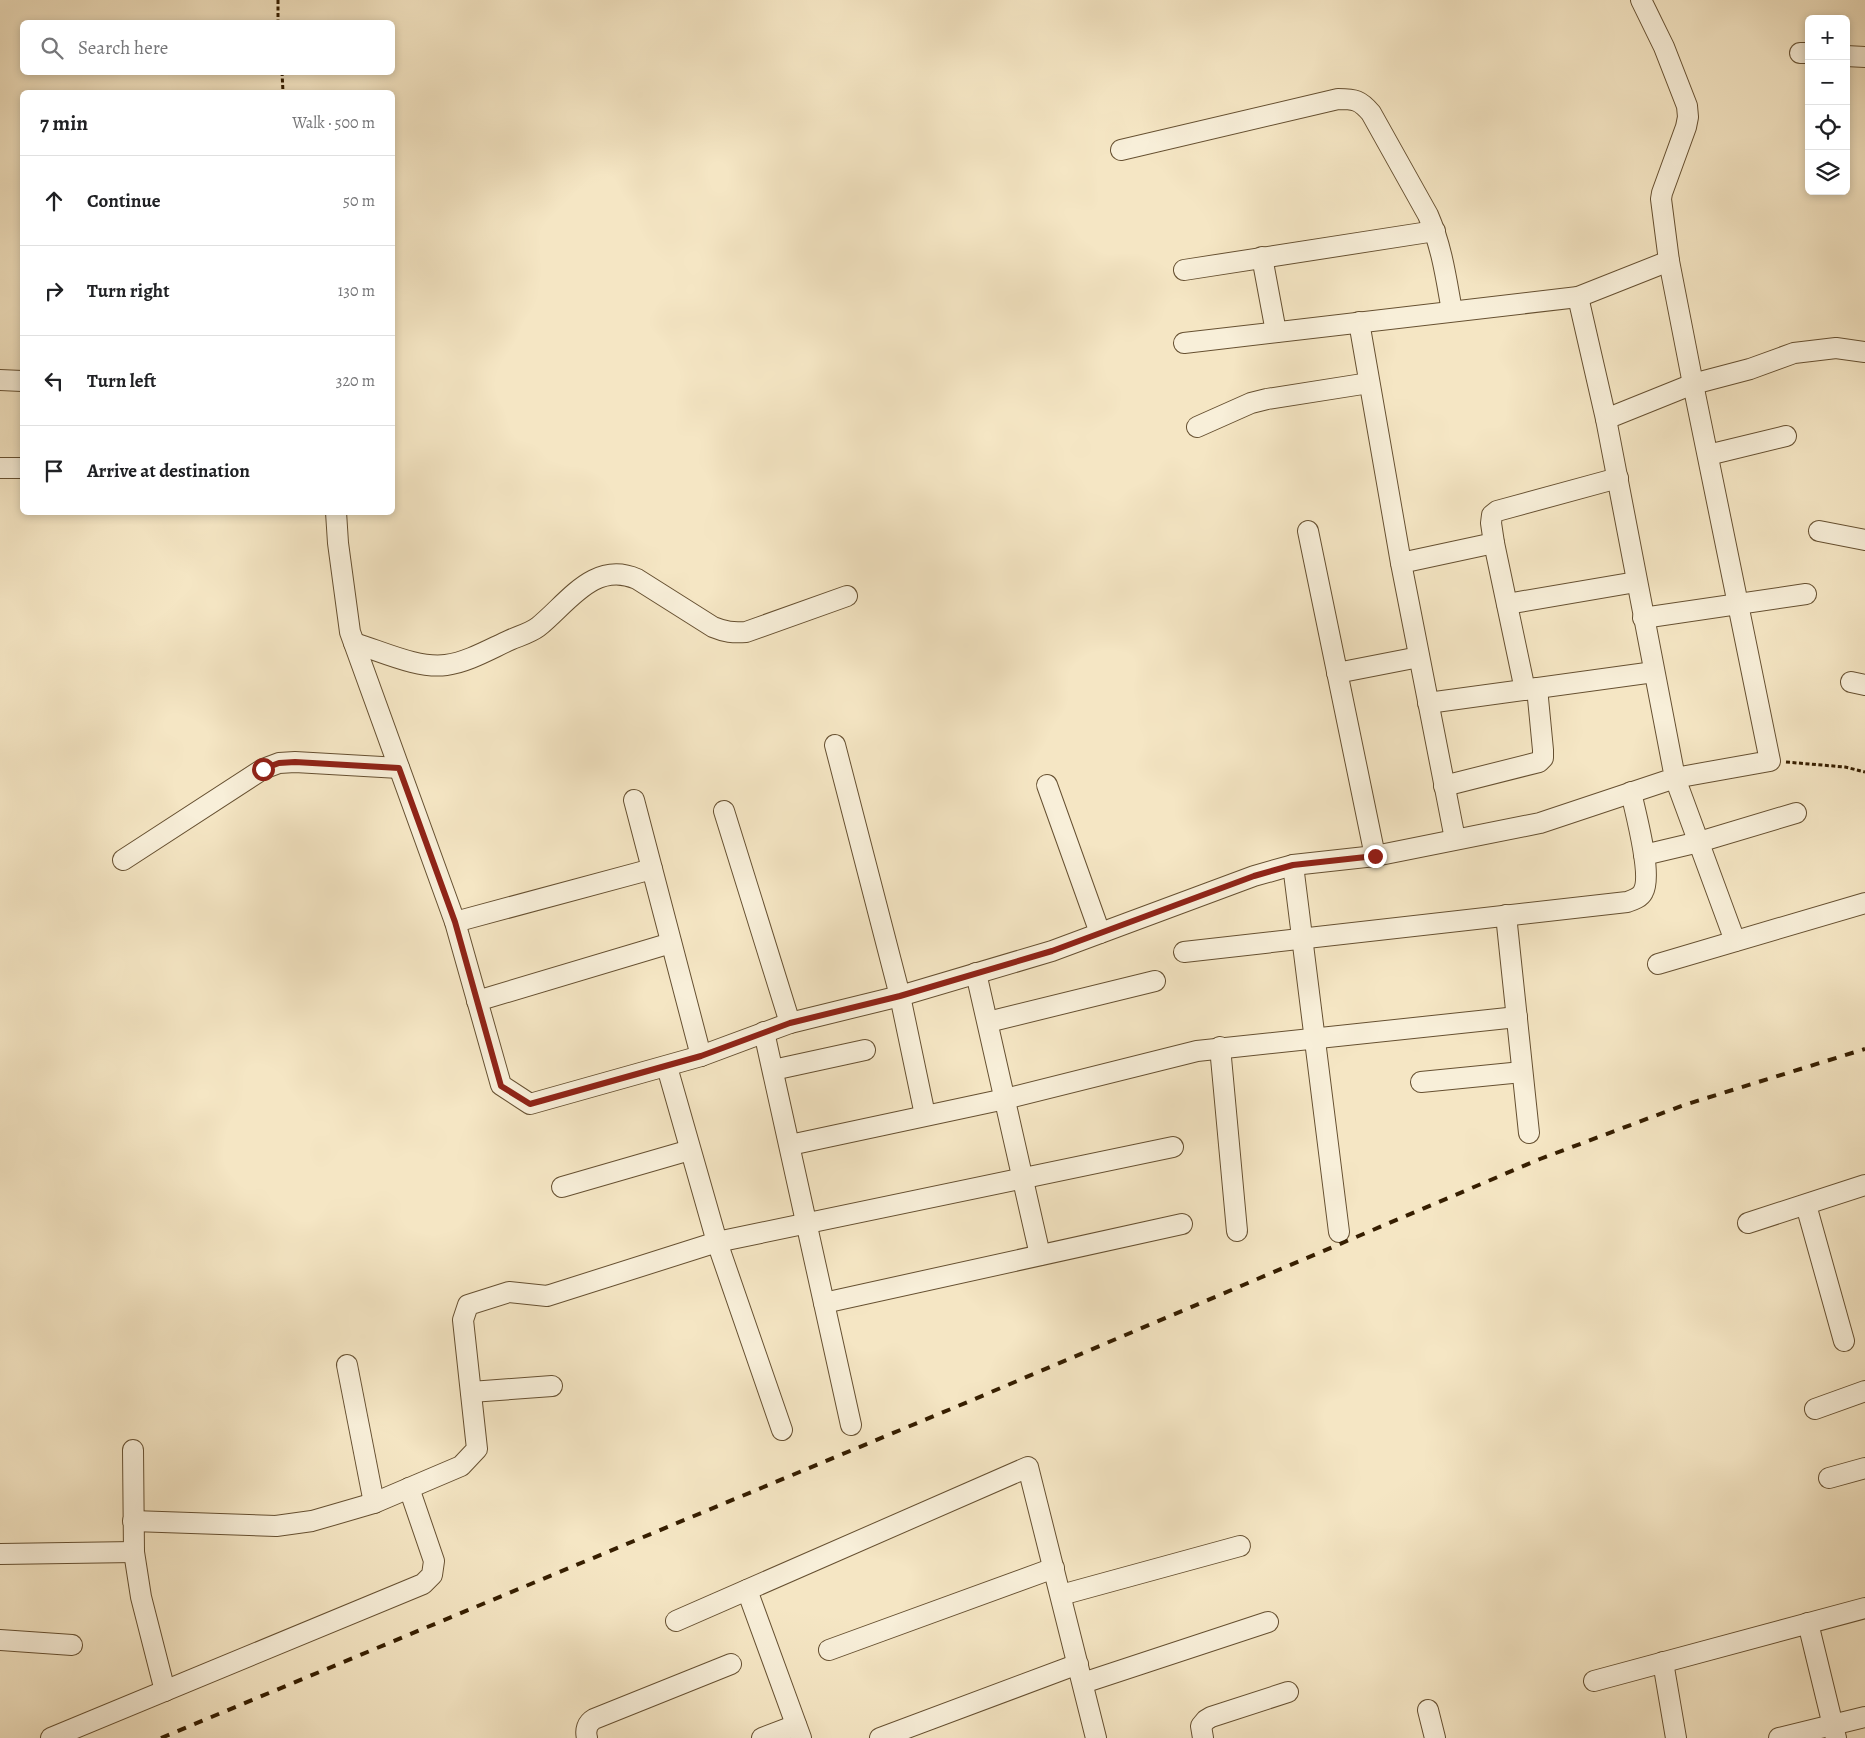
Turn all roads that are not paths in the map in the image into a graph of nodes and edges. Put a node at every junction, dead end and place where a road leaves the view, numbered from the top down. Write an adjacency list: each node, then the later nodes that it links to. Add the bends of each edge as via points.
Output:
1 (1641, 0): 7 (street, via 1664,46 1687,106 1686,127 1662,193)
2 (1850, 56): 3 (street)
3 (1865, 57)
4 (1121, 150): 5 (street, via 1338,99 1351,99 1362,103 1370,113)
5 (1435, 231): 6 (street); 10 (street)
6 (1262, 257): 8 (street); 12 (street)
7 (1669, 261): 9 (street); 18 (street)
8 (1184, 270)
9 (1578, 297): 10 (street); 19 (street)
10 (1452, 312): 11 (street)
11 (1359, 322): 12 (street); 17 (street)
12 (1276, 332): 13 (street)
13 (1184, 343)
14 (1865, 352): 18 (street, via 1836,348 1794,353)
15 (0, 380): 16 (street)
16 (20, 381)
17 (1369, 383): 20 (street, via 1251,403); 31 (street)
18 (1693, 384): 19 (street); 22 (street)
19 (1606, 419): 25 (street)
20 (1197, 426)
21 (1786, 436): 22 (street)
22 (1708, 455): 36 (street)
23 (0, 468): 24 (street)
24 (20, 468)
25 (1618, 478): 30 (street, via 1497,511 1490,523); 32 (street)
26 (336, 515): 38 (street, via 350,632)
27 (1308, 530): 41 (street)
28 (1819, 531): 29 (street)
29 (1865, 540)
30 (1494, 543): 31 (street); 35 (street)
31 (1400, 563): 39 (street)
32 (1636, 582): 35 (street); 37 (street)
33 (1806, 594): 36 (street)
34 (847, 596): 38 (street, via 746,632 734,633 713,627 637,579 611,573 589,583 536,628 448,665 419,663)
35 (1507, 604): 42 (street)
36 (1738, 604): 37 (street); 46 (street, via 1770,761)
37 (1643, 618): 40 (street)
38 (354, 642): 45 (street)
39 (1419, 657): 41 (street); 43 (street)
40 (1654, 672): 42 (street); 46 (street)
41 (1337, 673): 56 (street)
42 (1531, 689): 43 (street); 48 (street, via 1543,758 1539,762)
43 (1428, 703): 48 (street)
44 (836, 745): 71 (street)
45 (399, 768): 57 (street, via 279,763 263,769); 62 (street)
46 (1675, 778): 49 (street); 54 (street)
47 (1047, 785): 63 (street)
48 (1444, 786): 53 (street)
49 (1631, 792): 53 (street, via 1540,823); 55 (street)
50 (634, 800): 59 (street)
51 (724, 811): 75 (street)
52 (1796, 813): 54 (street)
53 (1455, 839): 56 (street)
54 (1699, 842): 55 (street); 65 (street)
55 (1644, 855): 61 (street, via 1646,885 1644,892 1635,899)
56 (1375, 856): 58 (street)
57 (123, 860)
58 (1293, 865): 63 (street, via 1254,876); 64 (street)
59 (652, 869): 62 (street); 66 (street)
60 (1865, 903): 65 (street)
61 (1506, 915): 64 (street); 73 (street)
62 (455, 922): 72 (street)
63 (1100, 933): 69 (street)
64 (1302, 938): 67 (street); 77 (street)
65 (1735, 941): 68 (street)
66 (671, 943): 72 (street); 80 (street)
67 (1184, 952)
68 (1658, 964)
69 (976, 973): 71 (street); 74 (street)
70 (1155, 981): 74 (street)
71 (900, 996): 75 (street); 86 (street)
72 (477, 1001): 81 (street, via 501,1086 530,1104)
73 (1517, 1017): 77 (street); 83 (street)
74 (988, 1022): 85 (street)
75 (790, 1023): 76 (street)
76 (764, 1032): 80 (street); 82 (street)
77 (1315, 1040): 78 (street); 99 (street)
78 (1220, 1048): 85 (street, via 1178,1055); 98 (street)
79 (865, 1050): 82 (street)
80 (701, 1056): 81 (street)
81 (667, 1066): 90 (street)
82 (773, 1070): 88 (street)
83 (1522, 1072): 84 (street); 87 (street)
84 (1421, 1082)
85 (1005, 1099): 86 (street); 91 (street)
86 (925, 1115): 88 (street)
87 (1529, 1133)
88 (790, 1145): 96 (street)
89 (1173, 1147): 91 (street)
90 (690, 1150): 93 (street); 100 (street)
91 (1022, 1178): 96 (street); 101 (street)
92 (1865, 1185): 94 (street)
93 (562, 1188)
94 (1806, 1205): 95 (street); 103 (street)
95 (1748, 1223)
96 (807, 1224): 100 (street); 102 (street)
97 (1182, 1224): 101 (street)
98 (1237, 1231)
99 (1339, 1232)
100 (717, 1242): 107 (street, via 547,1296 509,1292 468,1305 463,1320); 110 (street)
101 (1040, 1255): 102 (street)
102 (824, 1303): 109 (street)
103 (1844, 1342)
104 (347, 1365): 115 (street)
105 (552, 1386): 107 (street)
106 (1865, 1391): 108 (street)
107 (471, 1392): 114 (street, via 477,1450 461,1466)
108 (1815, 1409)
109 (851, 1425)
110 (782, 1430)
111 (133, 1450): 116 (street)
112 (1865, 1468): 113 (street)
113 (1829, 1478)
114 (409, 1488): 115 (street); 134 (street, via 434,1561 432,1575 423,1584)
115 (374, 1503): 116 (street, via 312,1521 276,1526)
116 (133, 1522): 118 (street)
117 (1240, 1546): 122 (street)
118 (134, 1552): 119 (street); 134 (street, via 141,1597)
119 (0, 1554)
120 (1054, 1568): 121 (street, via 1028,1467); 122 (street); 129 (street)
121 (747, 1590): 124 (street); 139 (street)
122 (1061, 1595): 132 (street)
123 (1865, 1608): 126 (street)
124 (676, 1621)
125 (1268, 1622): 132 (street)
126 (1808, 1623): 130 (street); 138 (street)
127 (0, 1640): 128 (street)
128 (72, 1645)
129 (829, 1650)
130 (1663, 1662): 133 (street); 147 (street)
131 (731, 1664): 141 (street, via 594,1719 587,1726)
132 (1080, 1673): 143 (street); 144 (street)
133 (1594, 1681)
134 (165, 1691): 140 (street)
135 (1288, 1692): 145 (street, via 1206,1720 1201,1726)
136 (1428, 1710): 146 (street)
137 (1865, 1717): 138 (street)
138 (1835, 1731): 148 (street)
139 (798, 1732): 142 (street)
140 (52, 1738)
141 (587, 1738)
142 (762, 1738)
143 (880, 1738)
144 (1096, 1738)
145 (1203, 1738)
146 (1435, 1738)
147 (1676, 1738)
148 (1779, 1738)

